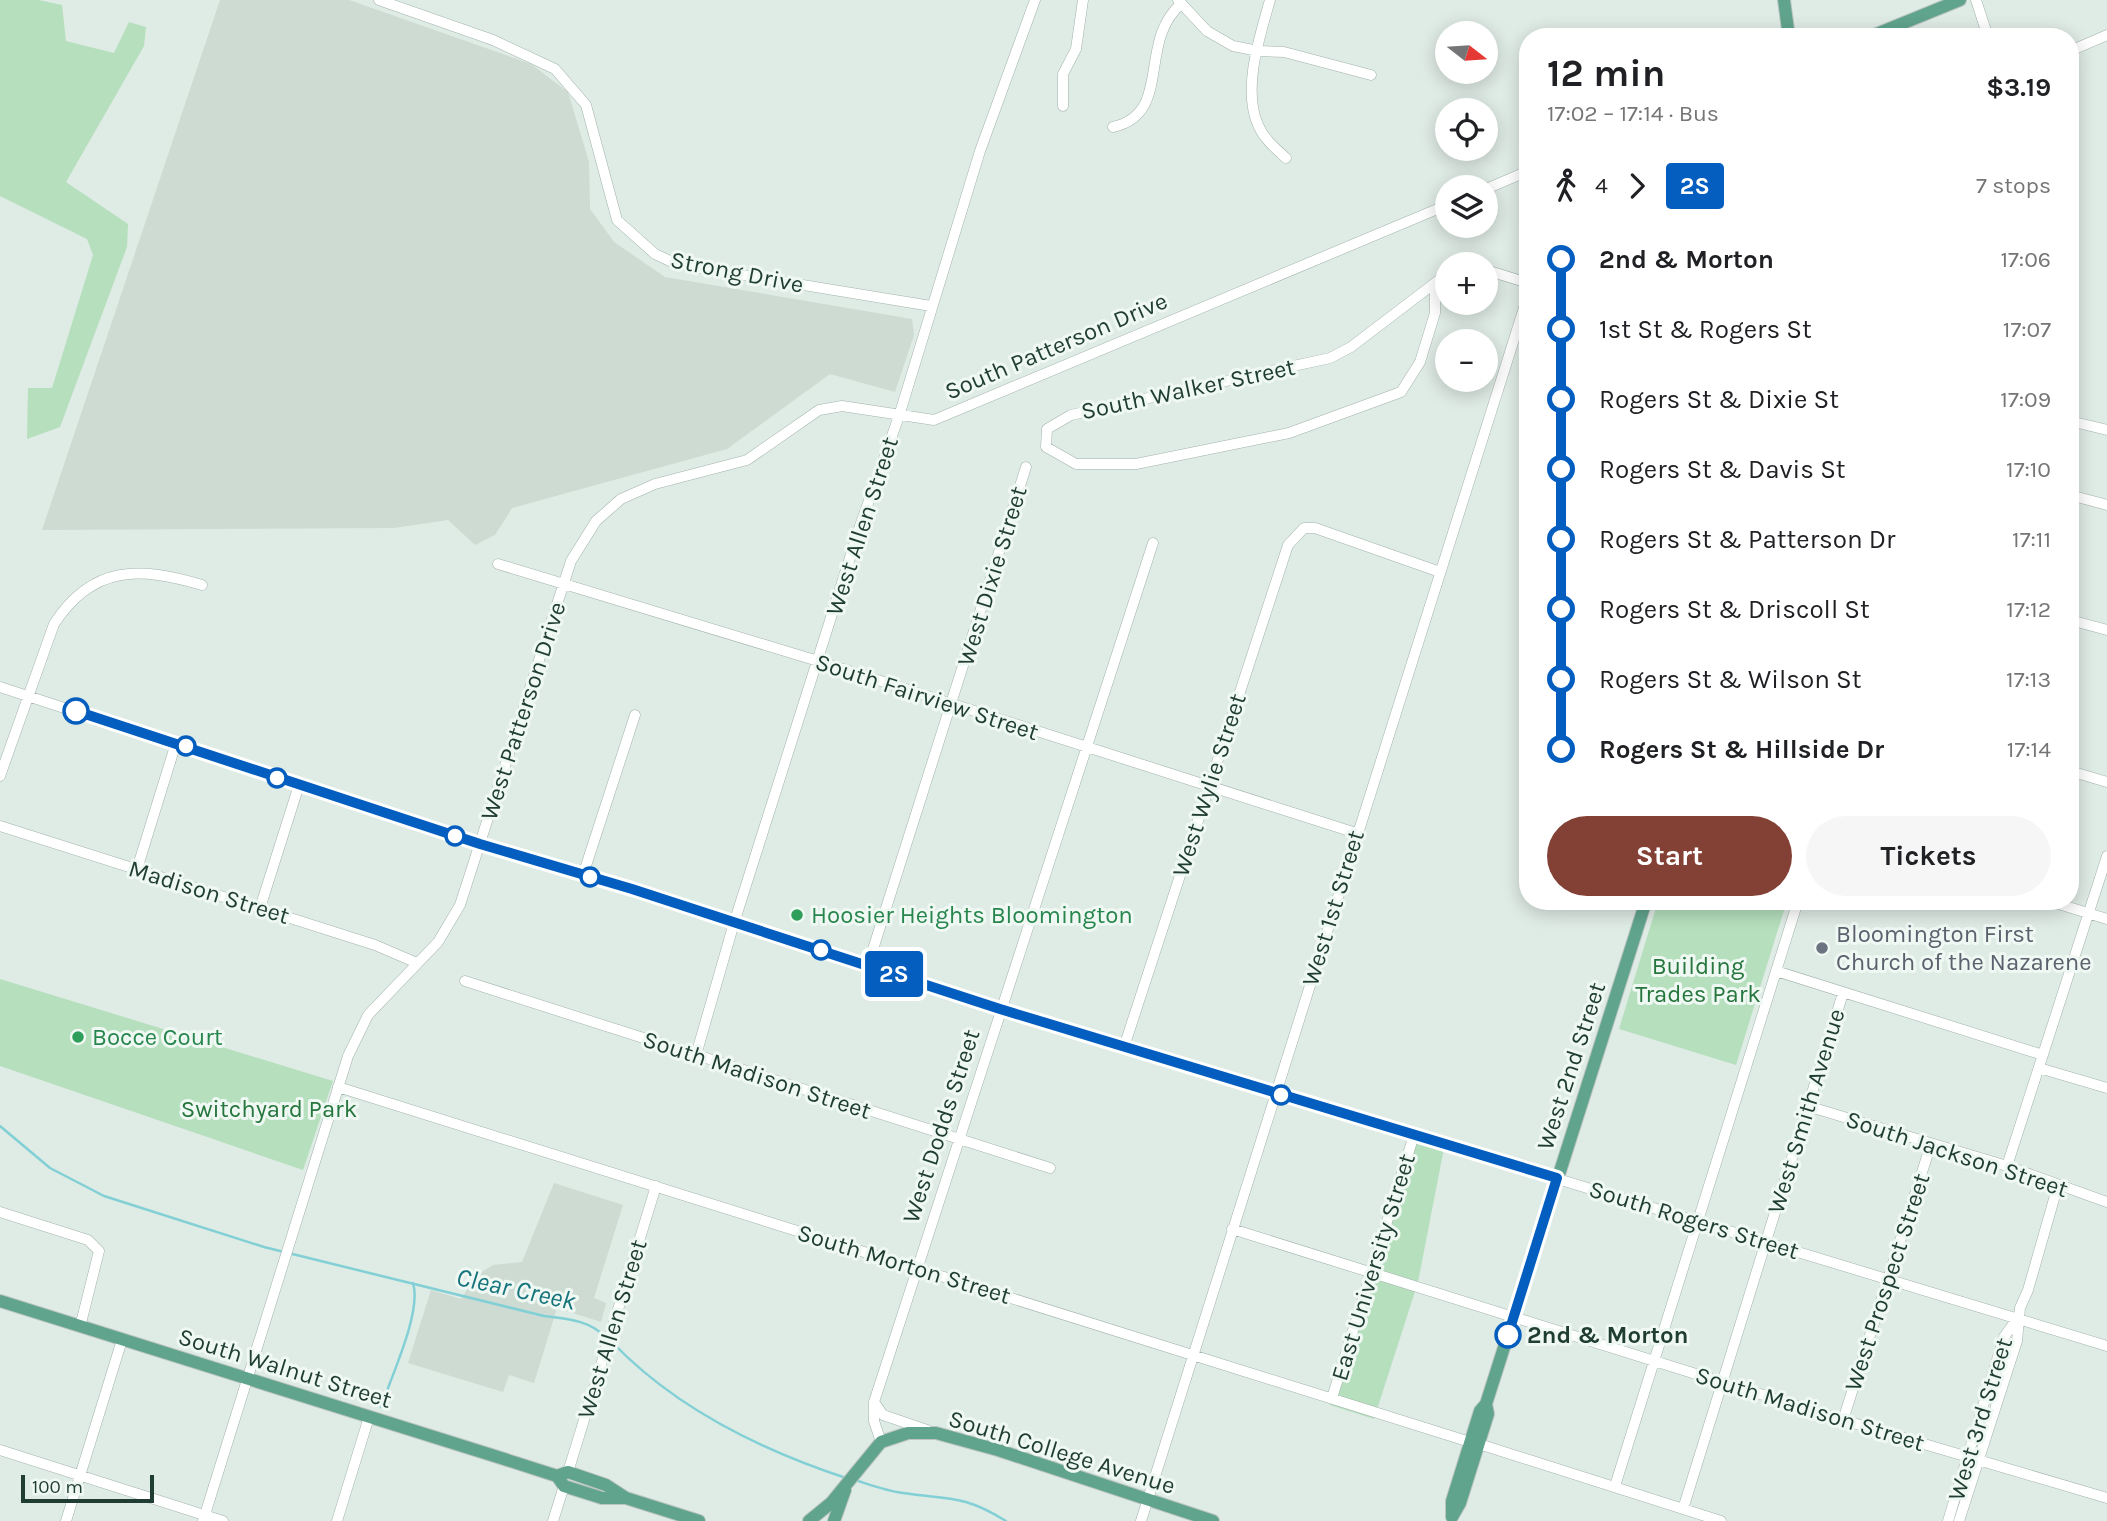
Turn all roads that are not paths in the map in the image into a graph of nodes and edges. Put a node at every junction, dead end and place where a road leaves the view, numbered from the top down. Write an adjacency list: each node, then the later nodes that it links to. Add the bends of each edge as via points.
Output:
1 (379, 0): 25 (street, Strong Drive, via 493,40 555,69 586,105 617,220 663,258)
2 (1035, 0): 25 (street, West Allen Street)
3 (1083, 0): 16 (street, via 1076,49 1063,74)
4 (1270, 0): 14 (street)
5 (1784, 0): 9 (main road)
6 (1960, 0): 10 (main road)
7 (1976, 0): 11 (street)
8 (1180, 2): 14 (street, via 1216,37); 17 (street, via 1157,39 1146,106 1133,120)
9 (1788, 28)
10 (1891, 28)
11 (1986, 28)
12 (2107, 35): 13 (street)
13 (2079, 47)
14 (1258, 51): 15 (street, via 1284,52); 18 (street, via 1255,117 1265,137)
15 (1371, 75)
16 (1063, 106)
17 (1113, 127)
18 (1286, 158)
19 (1519, 175): 20 (street)
20 (1498, 184)
21 (1435, 210): 27 (street, South Patterson Drive, via 976,405 934,420)
22 (1498, 274): 23 (street)
23 (1519, 281)
24 (1436, 283): 24 (street, South Walker Street, via 1330,358 1071,415 1047,429 1046,447 1076,464 1136,464 1289,433 1401,392 1423,349 1434,313)
25 (931, 306): 27 (street, West Allen Street)
26 (1519, 323): 35 (street, West 1st Street)
27 (899, 416): 36 (street, South Patterson Drive, via 842,406 819,410 747,460 655,484 628,496 584,536); 40 (street, West Allen Street)
28 (2079, 423): 29 (street)
29 (2107, 430)
30 (1026, 467): 43 (street, West Dixie Street)
31 (2079, 497): 32 (street)
32 (2107, 505)
33 (1153, 543): 46 (street, West Dodds Street)
34 (498, 564): 36 (street, South Fairview Street)
35 (1440, 572): 51 (street, West Wylie Street, via 1304,528 1288,545); 53 (street, West 1st Street)
36 (564, 584): 40 (street, South Fairview Street); 54 (street, West Patterson Drive)
37 (202, 585): 42 (street, via 154,572 122,573 97,583 68,602 54,624)
38 (2079, 623): 39 (street)
39 (2107, 631)
40 (818, 661): 43 (street, South Fairview Street); 64 (street, West Allen Street)
41 (0, 687): 42 (street, South Rogers Street)
42 (28, 695): 45 (street, South Rogers Street); 48 (street)
43 (952, 704): 46 (street, South Fairview Street); 66 (street, West Dixie Street)
44 (635, 715): 57 (street)
45 (176, 743): 50 (street, South Rogers Street); 56 (street)
46 (1086, 748): 51 (street, South Fairview Street); 70 (street, West Dodds Street)
47 (2079, 774): 49 (street)
48 (0, 776)
49 (2107, 782)
50 (299, 785): 54 (street, South Rogers Street); 58 (street)
51 (1208, 787): 53 (street, South Fairview Street); 71 (street, West Wylie Street)
52 (0, 826): 56 (street, Madison Street)
53 (1356, 833): 77 (street, West 1st Street)
54 (480, 844): 57 (street, South Rogers Street); 65 (street, West Patterson Drive, via 449,927)
55 (2107, 856): 62 (street)
56 (137, 869): 58 (street, Madison Street)
57 (583, 875): 64 (street, South Rogers Street)
58 (260, 908): 65 (street, Madison Street)
59 (1643, 910): 84 (main road, West 2nd Street)
60 (1795, 910): 67 (street)
61 (2078, 910): 62 (street)
62 (2088, 913): 63 (street); 73 (street)
63 (2107, 919)
64 (734, 923): 66 (street, South Rogers Street); 72 (street, West Allen Street)
65 (417, 963): 75 (street, West Patterson Drive, via 359,1027)
66 (868, 965): 70 (street, South Rogers Street)
67 (1776, 971): 69 (street); 89 (street)
68 (464, 981): 72 (street, South Madison Street)
69 (1843, 993): 73 (street); 78 (street, West Smith Avenue)
70 (1000, 1009): 71 (street, South Rogers Street); 80 (street, West Dodds Street)
71 (1124, 1047): 77 (street, South Rogers Street)
72 (696, 1055): 80 (street, South Madison Street)
73 (2043, 1055): 74 (street)
74 (2039, 1068): 76 (street); 82 (street)
75 (338, 1087): 86 (street, South Morton Street); 103 (street, West Patterson Drive)
76 (2107, 1088)
77 (1274, 1093): 79 (street, South Rogers Street); 90 (street, West 1st Street)
78 (1807, 1106): 81 (street, South Jackson Street); 91 (street, West Smith Avenue)
79 (1414, 1135): 84 (street, South Rogers Street); 93 (street, East University Street)
80 (960, 1140): 83 (street, South Madison Street); 92 (street, West Dodds Street)
81 (1931, 1144): 82 (street, South Jackson Street); 94 (street, West Prospect Street)
82 (2007, 1166): 85 (street, South Jackson Street)
83 (1050, 1168)
84 (1557, 1178): 89 (street, South Rogers Street); 96 (main road, West 2nd Street)
85 (2058, 1185): 87 (street, South Jackson Street); 97 (street, West 3rd Street)
86 (656, 1186): 92 (street, South Morton Street); 115 (street, West Allen Street)
87 (2107, 1202)
88 (0, 1212): 98 (street, via 88,1240 99,1251)
89 (1699, 1220): 91 (street, South Rogers Street); 102 (street)
90 (1232, 1229): 93 (street, South Madison Street); 101 (street, West 1st Street)
91 (1765, 1242): 94 (street, South Rogers Street); 104 (street, West Smith Avenue)
92 (917, 1269): 101 (street, South Morton Street); 106 (street, West Dodds Street)
93 (1371, 1273): 96 (street, South Madison Street); 105 (street, East University Street)
94 (1887, 1280): 97 (street, South Rogers Street); 108 (street, West Prospect Street)
95 (0, 1301): 98 (main road, South Walnut Street)
96 (1513, 1318): 102 (street, South Madison Street); 111 (main road, West 2nd Street, via 1480,1411)
97 (2017, 1319): 100 (street, South Rogers Street); 113 (street, West 3rd Street, via 2018,1339)
98 (80, 1327): 99 (main road, South Walnut Street)
99 (122, 1340): 103 (main road, South Walnut Street); 114 (street)
100 (2107, 1346)
101 (1193, 1356): 105 (street, South Morton Street); 119 (street, West 1st Street)
102 (1656, 1362): 104 (street, South Madison Street); 116 (street)
103 (247, 1378): 107 (main road, South Walnut Street); 121 (street, West Patterson Drive)
104 (1723, 1382): 108 (street, South Madison Street); 120 (street, West Smith Avenue)
105 (1332, 1398): 111 (street, South Morton Street)
106 (874, 1402): 109 (street, via 883,1415); 110 (street, West Dodds Street)
107 (369, 1417): 115 (main road, South Walnut Street); 125 (street)
108 (1843, 1420): 113 (street, South Madison Street)
109 (936, 1433): 110 (main road, South College Avenue, via 908,1433); 119 (main road, South College Avenue)
110 (881, 1442): 117 (main road)
111 (1474, 1443): 116 (street, South Morton Street); 122 (main road, West 2nd Street, via 1452,1501)
112 (0, 1450): 114 (street)
113 (1973, 1459): 118 (street, South Madison Street); 133 (street, West 3rd Street); 134 (street, West 3rd Street)
114 (79, 1476): 121 (street); 123 (street)
115 (563, 1478): 126 (street, West Allen Street); 127 (main road, South Walnut Street, via 606,1485 626,1498)
116 (1615, 1486): 120 (street, South Morton Street)
117 (838, 1497): 128 (main road); 129 (main road)
118 (2107, 1498)
119 (1148, 1500): 130 (street, West 1st Street); 131 (main road, South College Avenue)
120 (1684, 1509): 132 (street, South Morton Street)
121 (204, 1518): 124 (street)
122 (1452, 1519)
123 (66, 1521)
124 (223, 1521)
125 (337, 1521)
126 (553, 1521)
127 (696, 1521)
128 (809, 1521)
129 (834, 1521)
130 (1141, 1521)
131 (1213, 1521)
132 (1721, 1521)
133 (1948, 1521)
134 (1959, 1521)

